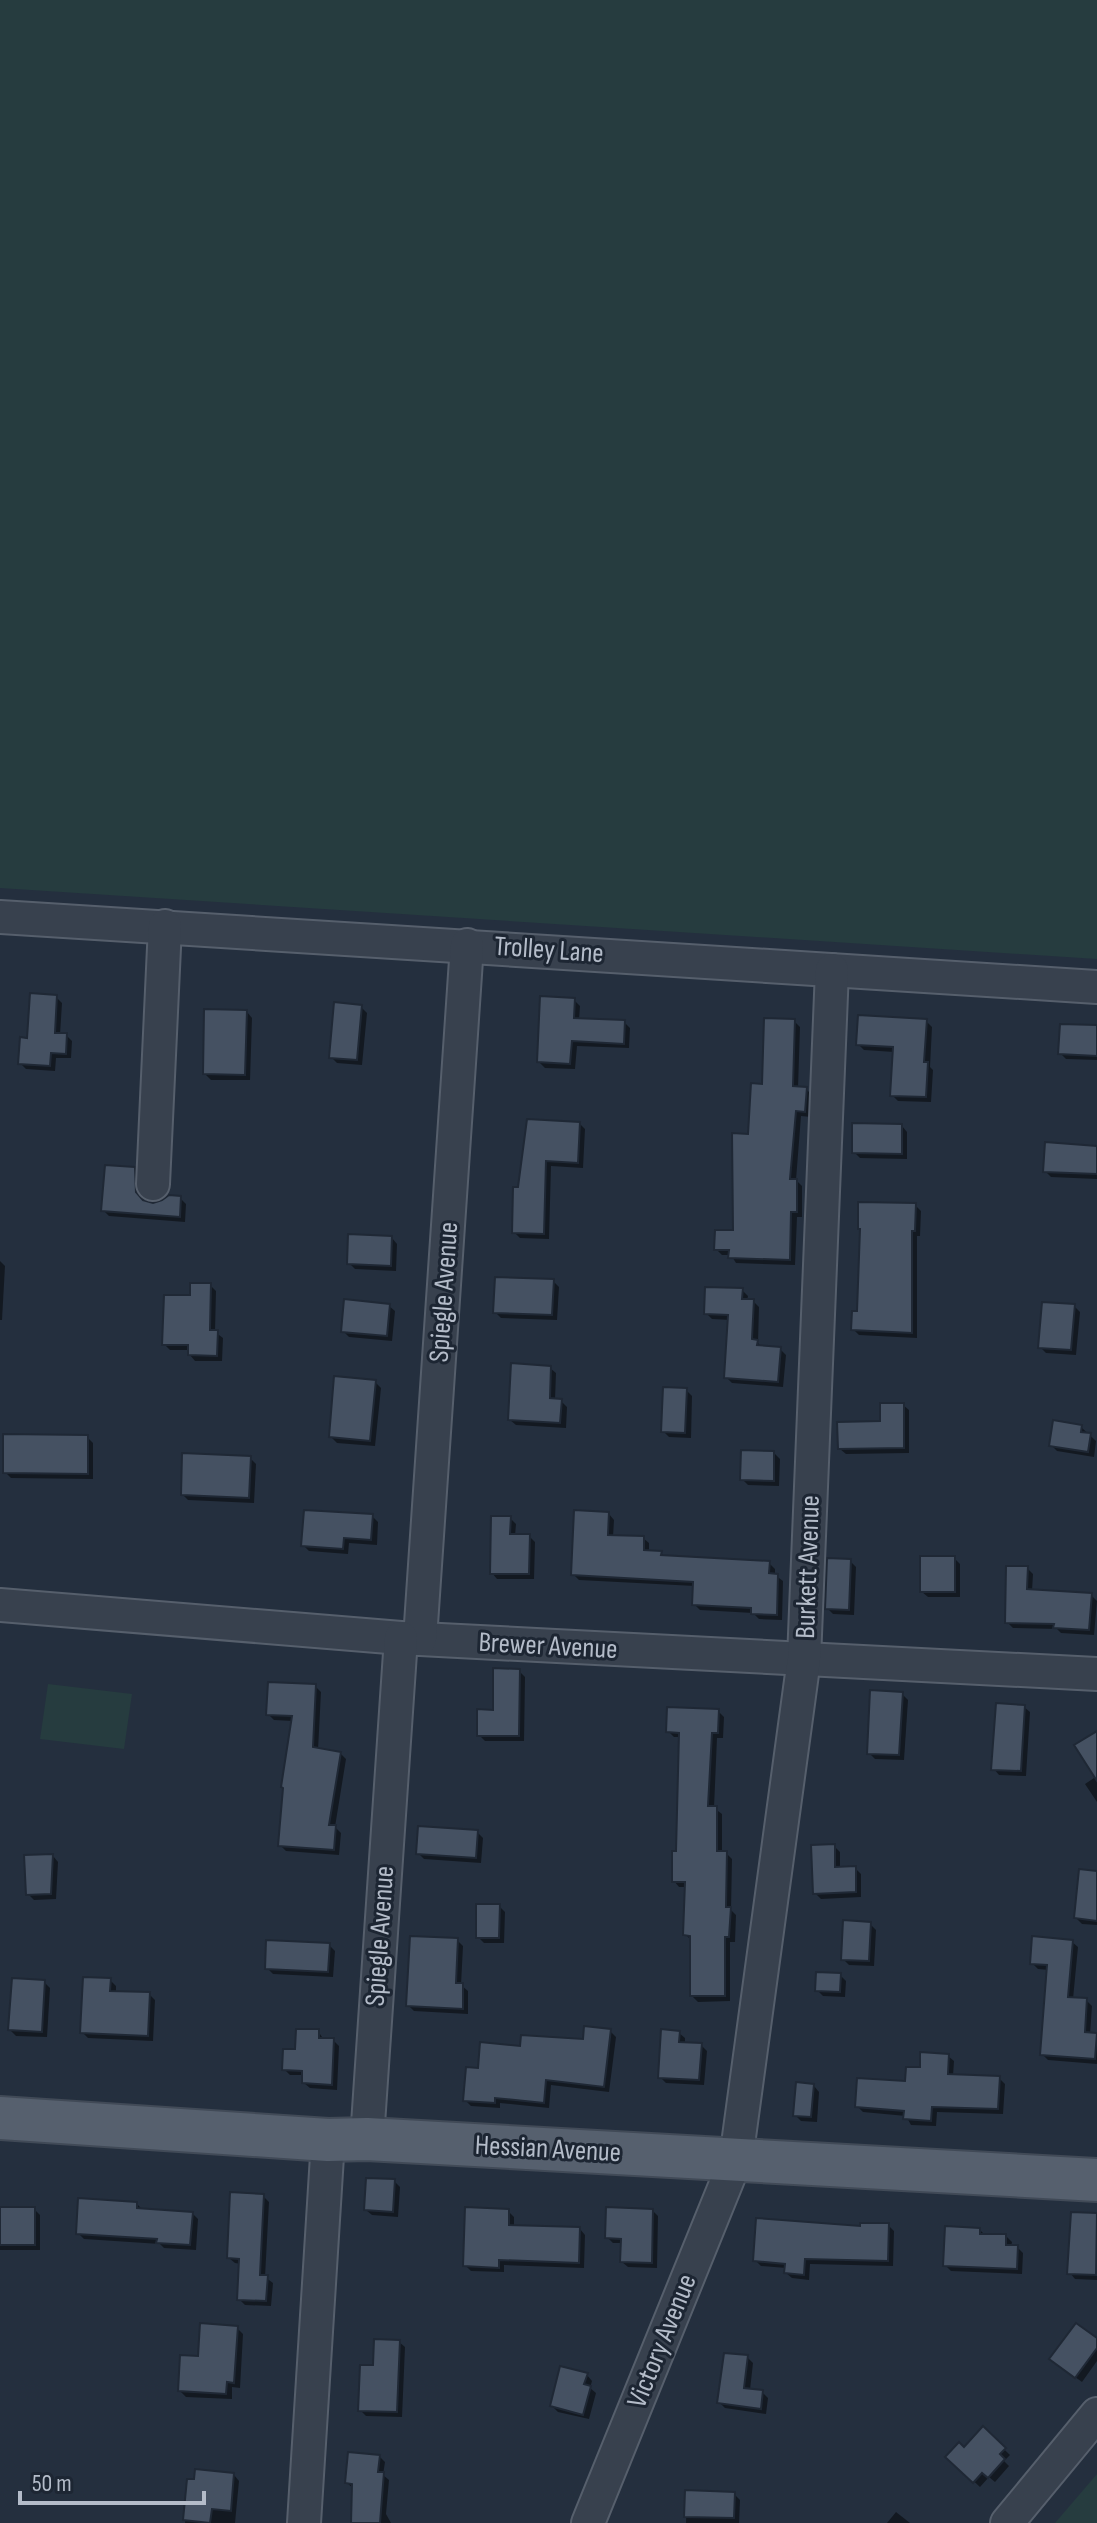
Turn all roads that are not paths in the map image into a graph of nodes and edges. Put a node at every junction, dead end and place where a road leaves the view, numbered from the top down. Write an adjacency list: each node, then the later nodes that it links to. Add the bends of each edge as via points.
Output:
1 (0, 917): 2 (street, Trolley Lane)
2 (165, 926): 3 (street, Trolley Lane); 6 (street)
3 (467, 945): 4 (street, Trolley Lane); 8 (street, Spiegle Avenue)
4 (832, 970): 5 (street, Trolley Lane); 9 (street, Burkett Avenue)
5 (1097, 987)
6 (153, 1184)
7 (0, 1605): 8 (street, Brewer Avenue)
8 (410, 1639): 9 (street, Brewer Avenue); 12 (street, Spiegle Avenue)
9 (804, 1659): 10 (street, Brewer Avenue); 13 (street, Burkett Avenue)
10 (1097, 1674)
11 (0, 2118): 12 (main road, Hessian Avenue)
12 (348, 2139): 13 (main road, Hessian Avenue); 16 (street, Spiegle Avenue)
13 (736, 2159): 14 (main road, Hessian Avenue); 17 (street, Victory Avenue)
14 (1097, 2180)
15 (1097, 2414): 18 (street)
16 (304, 2523)
17 (588, 2523)
18 (1007, 2523)

